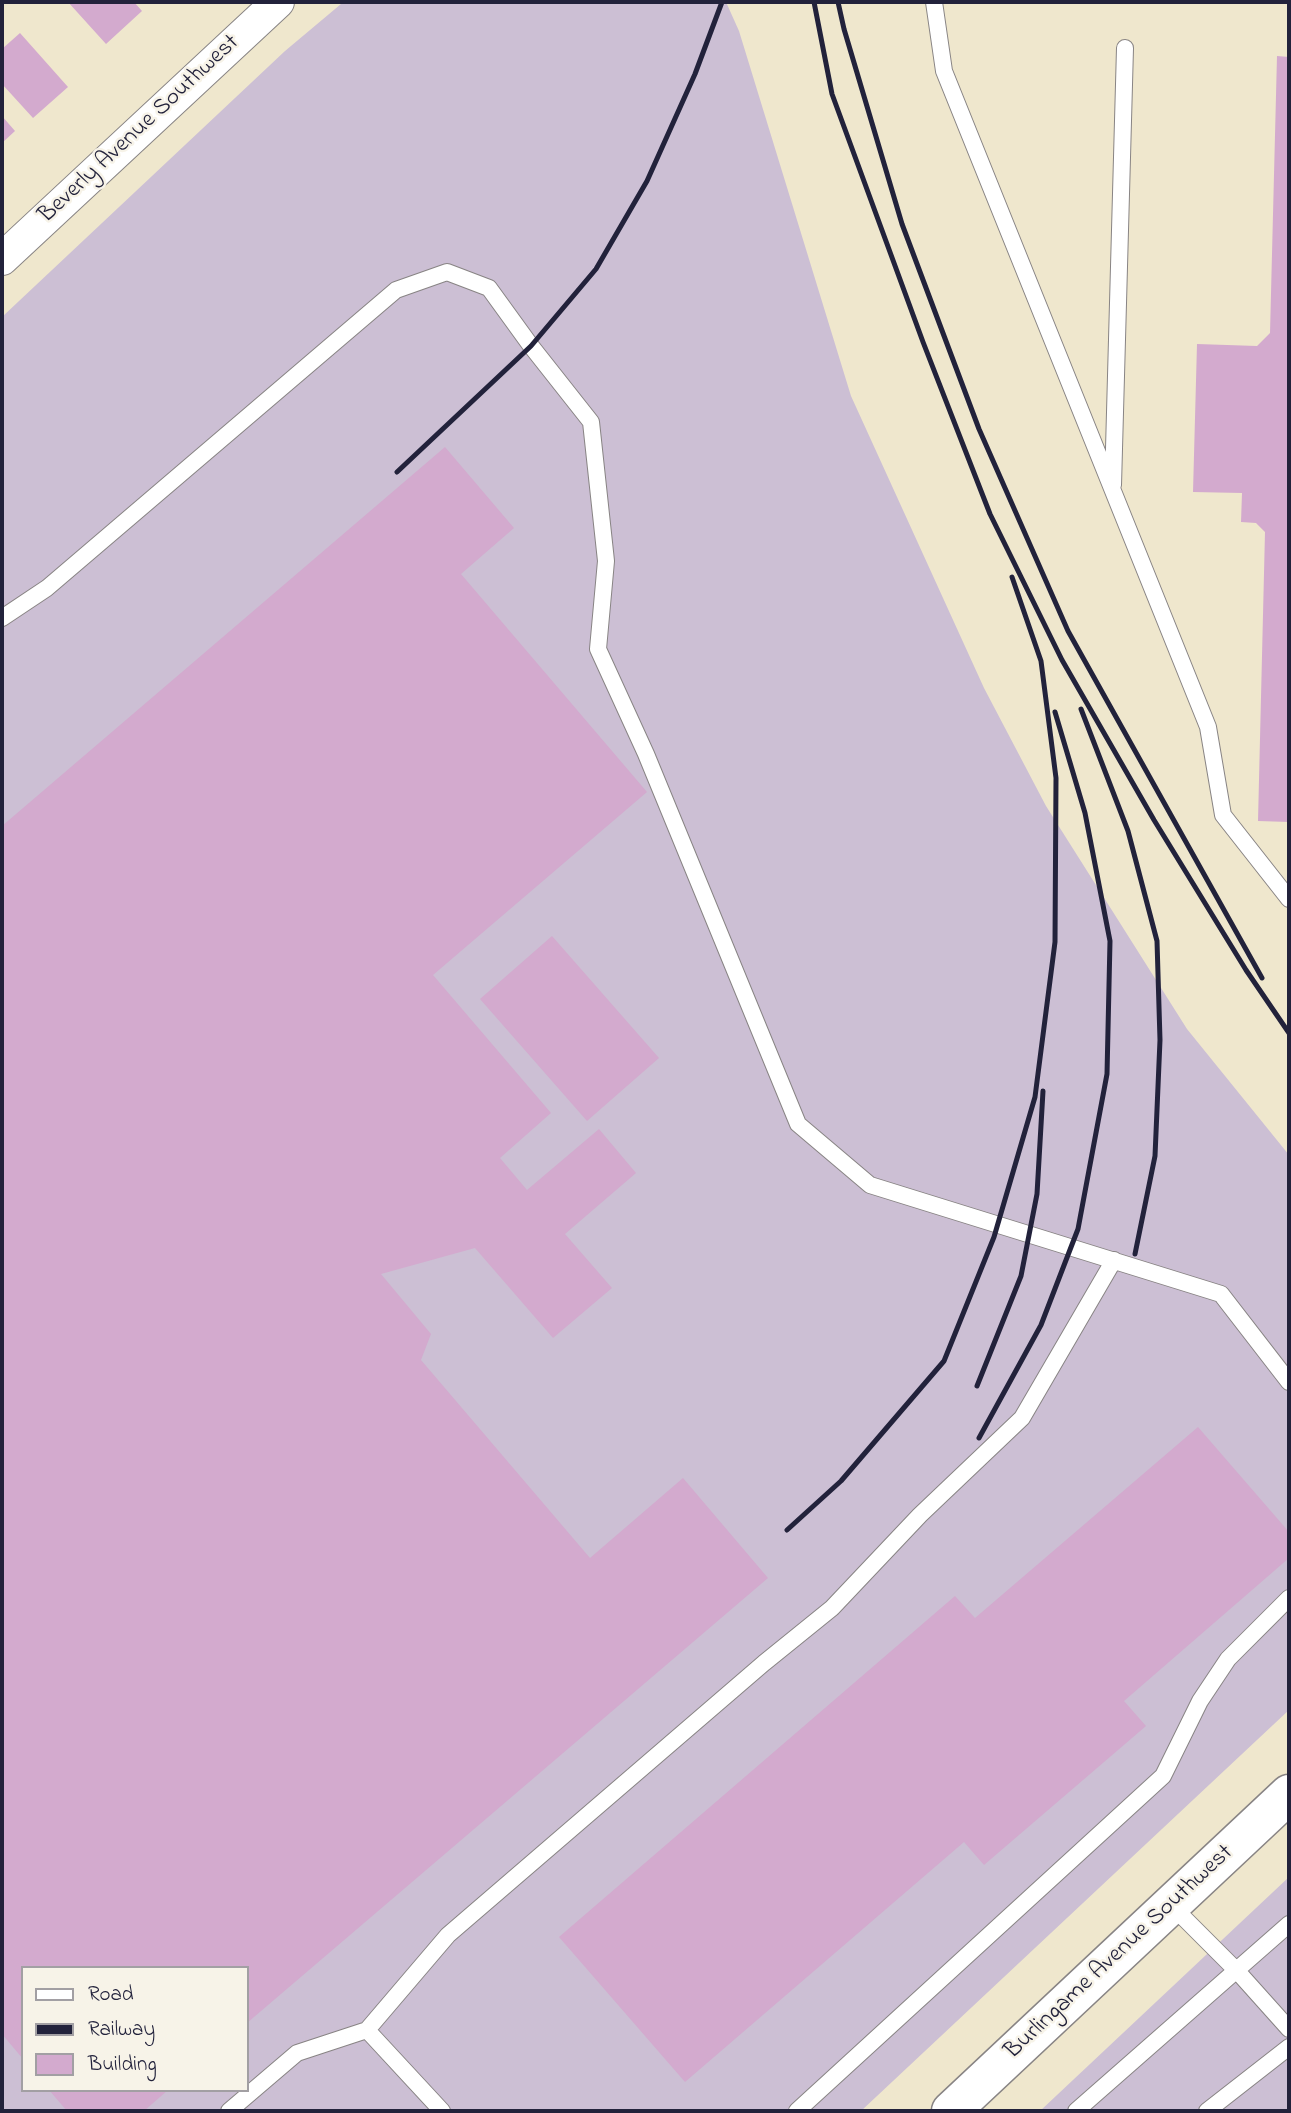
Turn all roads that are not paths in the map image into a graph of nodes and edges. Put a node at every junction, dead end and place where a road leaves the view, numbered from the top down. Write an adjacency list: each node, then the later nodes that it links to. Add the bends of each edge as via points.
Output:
1 (278, 2): 4 (street, Beverly Avenue Southwest)
2 (934, 2): 5 (lane, via 944,71)
3 (1125, 48): 5 (lane)
4 (2, 259)
5 (1113, 491): 7 (lane, via 1208,727 1223,815)
6 (2, 618): 8 (lane, via 47,588 396,290 447,272 489,288 591,422 606,561 598,649 798,1124 870,1185)
7 (1289, 899)
8 (1114, 1261): 9 (lane, via 1221,1294); 16 (lane, via 1022,1418 920,1515 832,1608 448,1935)
9 (1289, 1382)
10 (1289, 1598): 20 (lane, via 1228,1659 1200,1701 1163,1776)
11 (1289, 1794): 12 (street, Burlingame Avenue Southwest)
12 (1171, 1905): 14 (lane); 21 (street, Burlingame Avenue Southwest)
13 (1289, 1924): 14 (lane)
14 (1238, 1972): 15 (lane); 22 (lane)
15 (1289, 2029)
16 (367, 2030): 18 (lane, via 297,2053); 19 (lane)
17 (1289, 2047): 23 (lane)
18 (229, 2111)
19 (442, 2111)
20 (797, 2111)
21 (951, 2111)
22 (1076, 2111)
23 (1207, 2111)

